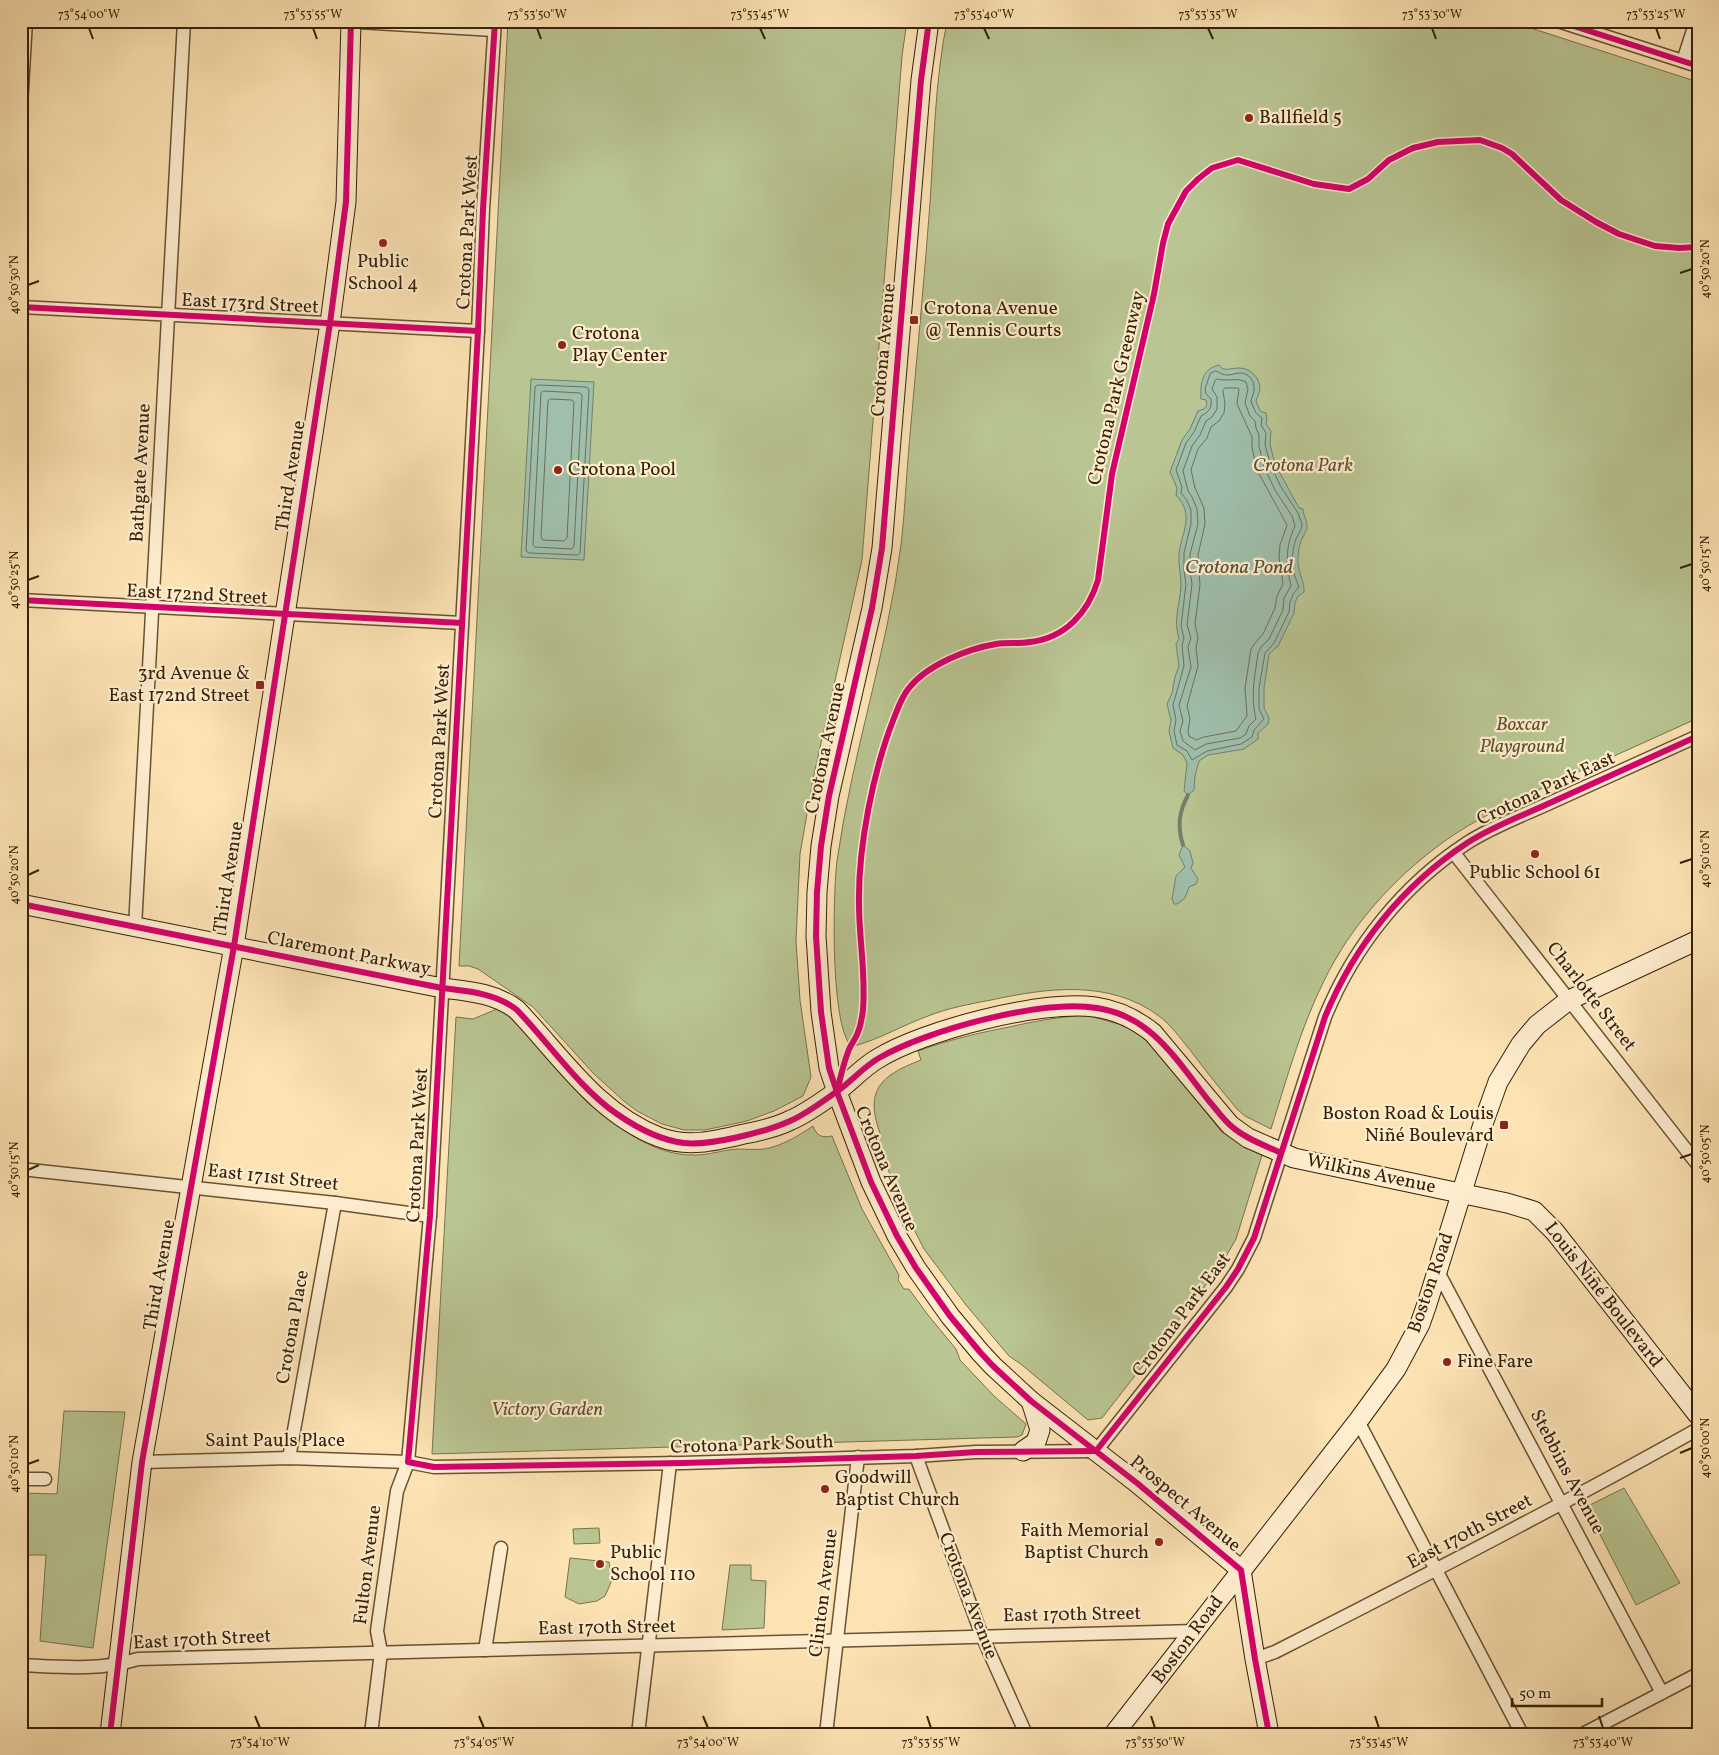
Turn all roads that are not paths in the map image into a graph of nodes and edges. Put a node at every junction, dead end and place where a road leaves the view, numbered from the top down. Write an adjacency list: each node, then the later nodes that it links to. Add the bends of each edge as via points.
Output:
1 (26, 21): 11 (street)
2 (184, 21): 13 (street, Bathgate Avenue)
3 (341, 21): 7 (street)
4 (929, 21): 28 (street, Crotona Avenue, via 921,80 882,548 872,608 829,796 817,892 821,1012)
5 (1558, 21): 9 (street)
6 (1696, 21): 9 (street)
7 (351, 22): 8 (street); 14 (street, Third Avenue, via 346,202)
8 (494, 26): 15 (street, Crotona Park West)
9 (1683, 61): 10 (street)
10 (1698, 66)
11 (21, 105)
12 (21, 306): 13 (street, East 173rd Street)
13 (168, 314): 14 (street, East 173rd Street); 17 (street, Bathgate Avenue)
14 (330, 323): 15 (street, East 173rd Street); 18 (street, Third Avenue)
15 (478, 331): 19 (street, Crotona Park West)
16 (21, 600): 17 (street, East 172nd Street)
17 (152, 607): 18 (street, East 172nd Street); 23 (street, Bathgate Avenue)
18 (285, 614): 19 (street, East 172nd Street); 25 (street, Third Avenue)
19 (462, 623): 26 (street, Crotona Park West)
20 (1698, 736): 21 (street, Crotona Park East, via 1512,820 1475,838)
21 (1454, 853): 27 (street, Charlotte Street); 29 (street, Crotona Park East, via 1392,907 1345,974 1325,1017)
22 (21, 904): 23 (street, Claremont Parkway)
23 (135, 927): 25 (street, Claremont Parkway)
24 (1698, 940): 27 (street, Boston Road)
25 (234, 946): 26 (street, Claremont Parkway); 32 (street, Third Avenue)
26 (442, 988): 28 (street, Claremont Parkway, via 486,995 512,1006 606,1106 634,1125 668,1139 704,1143 773,1127 792,1120); 35 (street, Crotona Park West)
27 (1569, 1000): 30 (street, Charlotte Street); 33 (street, Boston Road, via 1528,1035 1504,1069)
28 (836, 1092): 29 (street, Claremont Parkway, via 876,1060 935,1034 1028,1011 1064,1006 1097,1008 1144,1026 1161,1041 1230,1125); 37 (street, Crotona Avenue, via 885,1214 916,1268 950,1316 993,1366)
29 (1281, 1154): 33 (street, Wilkins Avenue); 42 (street, Crotona Park East, via 1254,1238 1238,1269)
30 (1698, 1165)
31 (21, 1169): 32 (street, East 171st Street)
32 (190, 1187): 34 (street, East 171st Street); 46 (street, Third Avenue)
33 (1461, 1193): 36 (street, Boston Road); 38 (street, Louis Niñé Boulevard, via 1525,1208 1543,1219)
34 (335, 1203): 35 (street, East 171st Street); 45 (street, Crotona Place)
35 (430, 1216): 47 (street, Crotona Park West)
36 (1437, 1270): 39 (street, Boston Road, via 1427,1304 1409,1345 1396,1369); 51 (street, Stebbins Avenue)
37 (1031, 1401): 41 (street, via 1040,1430 1036,1442); 42 (street, Crotona Avenue)
38 (1698, 1415)
39 (1358, 1421): 53 (street, Boston Road); 54 (street)
40 (1698, 1429): 51 (street, East 170th Street)
41 (1023, 1451): 42 (street, Crotona Park South); 43 (street, Crotona Park South)
42 (1096, 1451): 53 (street, Prospect Avenue)
43 (916, 1456): 44 (street, Crotona Park South); 56 (street, Crotona Avenue)
44 (858, 1457): 48 (street, Crotona Park South); 57 (street, Clinton Avenue)
45 (289, 1458): 46 (street, Saint Pauls Place); 47 (street, Saint Pauls Place)
46 (142, 1462): 62 (street, Third Avenue)
47 (408, 1462): 48 (street, Crotona Park South, via 434,1467); 60 (street, Fulton Avenue, via 397,1491 377,1631)
48 (670, 1463): 58 (street)
49 (21, 1479): 50 (street)
50 (45, 1479)
51 (1563, 1504): 54 (street, East 170th Street); 65 (street, Stebbins Avenue)
52 (501, 1548): 59 (street)
53 (1241, 1570): 55 (street, Boston Road); 61 (street, Prospect Avenue)
54 (1436, 1570): 61 (street, East 170th Street, via 1275,1652); 73 (street)
55 (1196, 1631): 56 (street, East 170th Street); 71 (street, Boston Road)
56 (982, 1636): 57 (street, East 170th Street); 70 (street, Crotona Avenue)
57 (837, 1641): 58 (street, East 170th Street); 69 (street, Clinton Avenue)
58 (648, 1646): 59 (street, East 170th Street); 68 (street)
59 (486, 1650): 60 (street, East 170th Street)
60 (381, 1652): 62 (street, East 170th Street, via 138,1659); 67 (street, Fulton Avenue)
61 (1254, 1659): 72 (street, Prospect Avenue)
62 (117, 1665): 63 (street, East 170th Street, via 84,1668); 66 (street, Third Avenue)
63 (21, 1666)
64 (1698, 1674): 65 (street)
65 (1662, 1693): 74 (street)
66 (110, 1734)
67 (371, 1734)
68 (638, 1734)
69 (826, 1734)
70 (1026, 1734)
71 (1114, 1734)
72 (1269, 1734)
73 (1522, 1734)
74 (1583, 1734)

